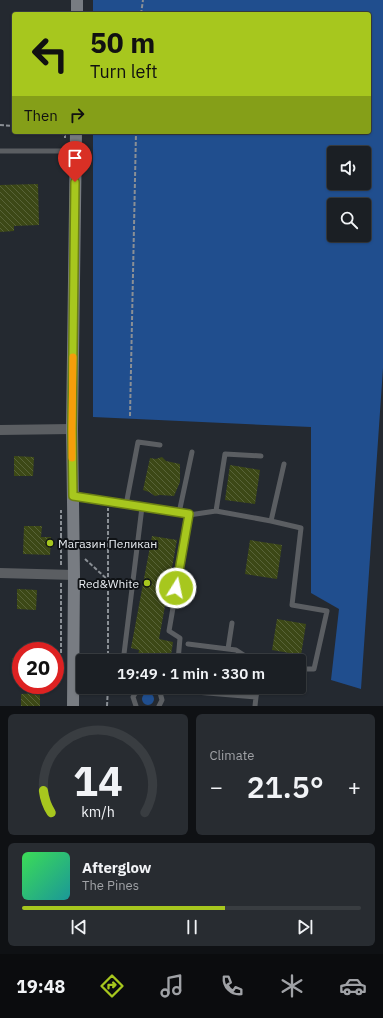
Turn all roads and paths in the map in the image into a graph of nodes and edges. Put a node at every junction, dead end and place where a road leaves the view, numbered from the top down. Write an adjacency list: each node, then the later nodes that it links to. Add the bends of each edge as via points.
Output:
1 (77, 0): 3 (street)
2 (143, 0): 4 (path)
3 (77, 12)
4 (141, 12)
5 (0, 125): 6 (path)
6 (12, 126)
7 (76, 134): 10 (street)
8 (136, 134): 11 (path)
9 (0, 150): 10 (lane)
10 (76, 151): 12 (street)
11 (130, 416)
12 (72, 429): 13 (street); 18 (street)
13 (0, 430)
14 (160, 446): 20 (lane, via 138,442)
15 (192, 452): 23 (lane)
16 (260, 456): 22 (lane, via 225,454)
17 (284, 464): 25 (lane)
18 (73, 496): 19 (lane); 27 (street)
19 (108, 502): 20 (lane); 31 (path)
20 (126, 505): 21 (lane)
21 (142, 507): 23 (lane); 32 (lane)
22 (216, 511): 24 (lane); 25 (lane)
23 (179, 513): 24 (lane)
24 (189, 514): 33 (lane, via 169,631 180,638)
25 (271, 521): 35 (lane, via 301,528 292,604 328,611 314,669)
26 (0, 573): 27 (street)
27 (74, 575): 42 (street)
28 (232, 623): 30 (lane)
29 (188, 644): 30 (lane)
30 (228, 649): 34 (lane)
31 (108, 654)
32 (124, 654)
33 (179, 654)
34 (242, 654)
35 (306, 668)
36 (108, 694): 43 (path)
37 (134, 694): 44 (lane)
38 (160, 694): 45 (lane, via 162,700)
39 (224, 694): 41 (lane)
40 (257, 694): 41 (lane)
41 (256, 697): 46 (lane)
42 (73, 706)
43 (108, 706)
44 (136, 706)
45 (159, 706)
46 (255, 706)

